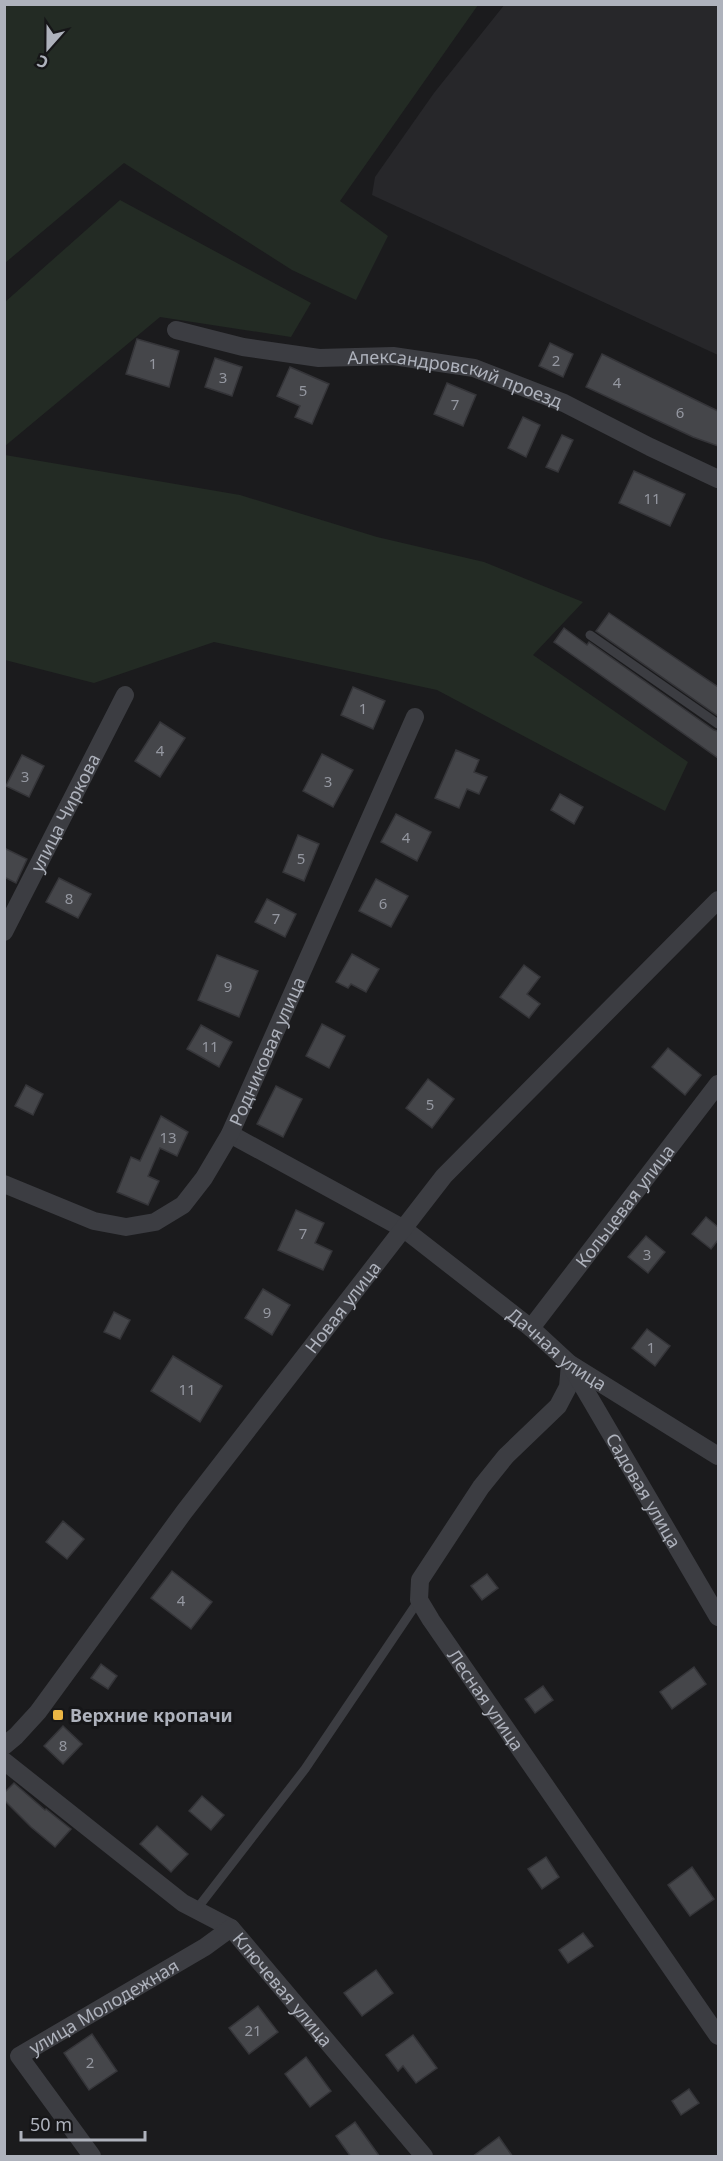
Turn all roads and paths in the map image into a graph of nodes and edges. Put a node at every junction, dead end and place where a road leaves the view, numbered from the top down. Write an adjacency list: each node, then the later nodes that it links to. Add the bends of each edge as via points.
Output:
1 (176, 330): 2 (street, Александровский проезд, via 243,347 319,358 393,356 474,368 564,404)
2 (718, 479)
3 (590, 635): 6 (lane)
4 (125, 695): 8 (street, улица Чиркова)
5 (415, 717): 10 (street, Родниковая улица)
6 (718, 724)
7 (718, 900): 12 (street, Новая улица, via 444,1176)
8 (4, 932)
9 (718, 1084): 13 (street, Кольцевая улица)
10 (230, 1134): 11 (street, Родниковая улица, via 183,1205 156,1222 126,1227 94,1221); 12 (street, Дачная улица)
11 (4, 1184)
12 (404, 1229): 13 (street, Дачная улица); 18 (street, Новая улица, via 184,1512 38,1712)
13 (531, 1328): 14 (street, Дачная улица)
14 (570, 1364): 15 (street, Дачная улица); 16 (street, via 568,1387 558,1406 506,1456 481,1487 420,1580); 17 (street, Садовая улица)
15 (718, 1456)
16 (419, 1600): 20 (lane, via 305,1770); 22 (street, Лесная улица)
17 (718, 1617)
18 (4, 1746)
19 (4, 1761): 20 (street, Ключевая улица)
20 (196, 1910): 21 (street, Ключевая улица)
21 (231, 1928): 23 (street, улица Молодежная, via 19,2056); 24 (street, Ключевая улица)
22 (718, 2036)
23 (92, 2157)
24 (424, 2157)

